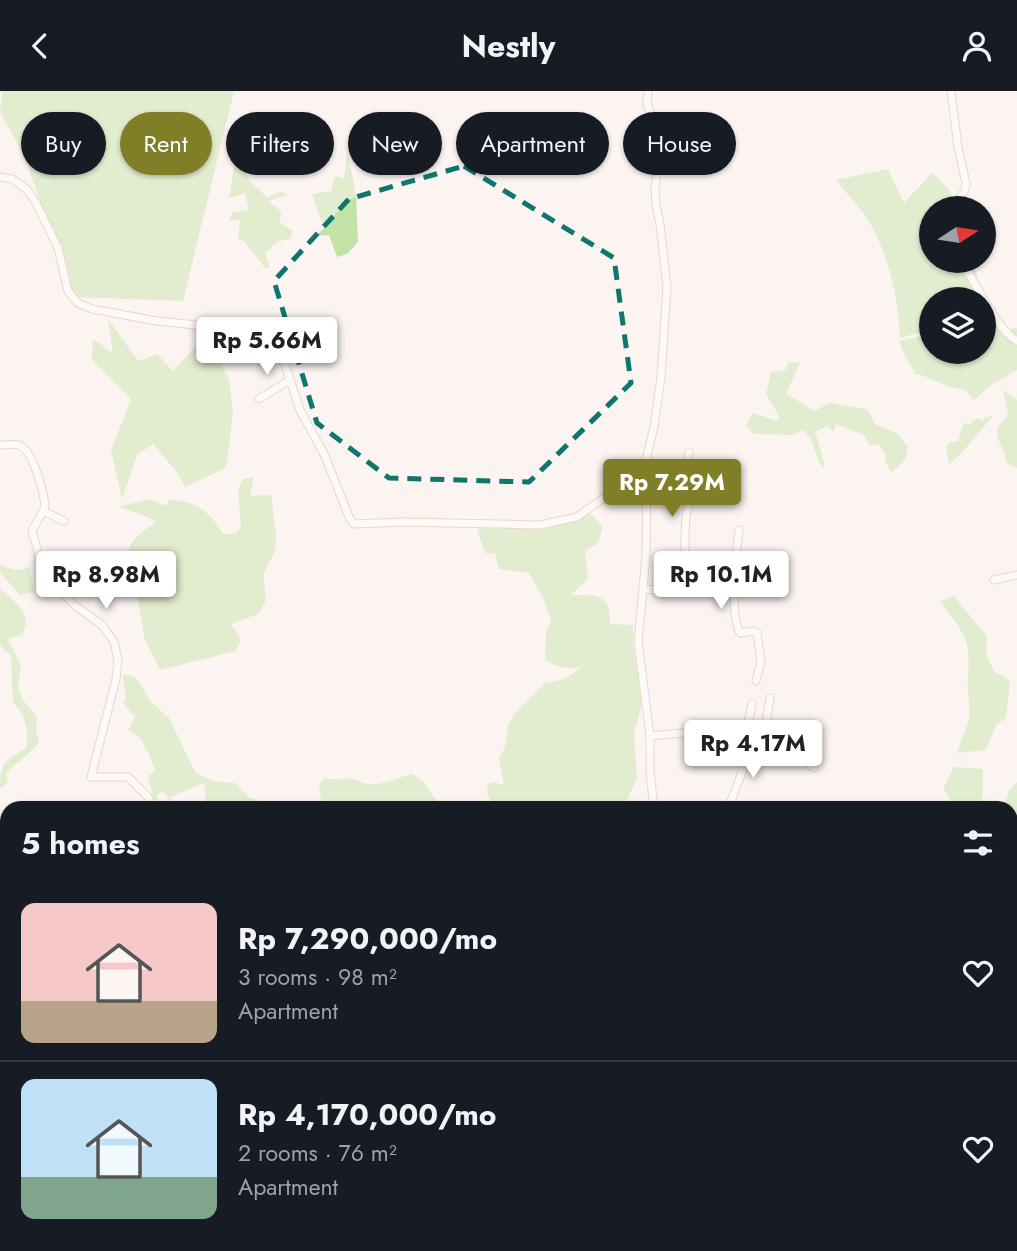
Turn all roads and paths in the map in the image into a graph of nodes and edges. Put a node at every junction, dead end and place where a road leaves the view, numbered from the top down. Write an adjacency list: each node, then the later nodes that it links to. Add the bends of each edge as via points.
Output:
1 (648, 91): 11 (street, via 647,103 661,144 655,187 667,287)
2 (951, 91): 4 (street, via 966,183)
3 (0, 177): 7 (street, via 21,185 36,203 58,248 68,291 78,303 106,312 196,325 269,326)
4 (961, 196)
5 (970, 273): 6 (street, via 1001,325)
6 (1017, 341)
7 (290, 380): 8 (street); 11 (street, via 354,524 540,525 577,517 619,487)
8 (259, 399)
9 (0, 445): 12 (street, via 18,445 28,452 44,499)
10 (689, 452): 19 (street, via 686,469 694,490 684,542)
11 (647, 479): 17 (street)
12 (43, 511): 13 (street); 28 (street, via 32,531 44,568 74,605 102,625 113,640 118,660 91,776 128,777)
13 (64, 521)
14 (739, 530): 18 (street)
15 (1017, 575): 16 (street)
16 (994, 580)
17 (643, 589): 19 (street); 23 (street, via 638,641)
18 (735, 589): 19 (street); 20 (street, via 738,631 756,632 759,641 761,664)
19 (688, 590)
20 (756, 681)
21 (770, 698): 26 (street)
22 (752, 704): 24 (street)
23 (650, 736): 24 (street, via 704,731); 29 (street)
24 (745, 739): 25 (street)
25 (754, 741): 26 (street); 30 (street)
26 (763, 742): 27 (street, via 785,747)
27 (814, 768)
28 (150, 801)
29 (653, 801)
30 (731, 801)

